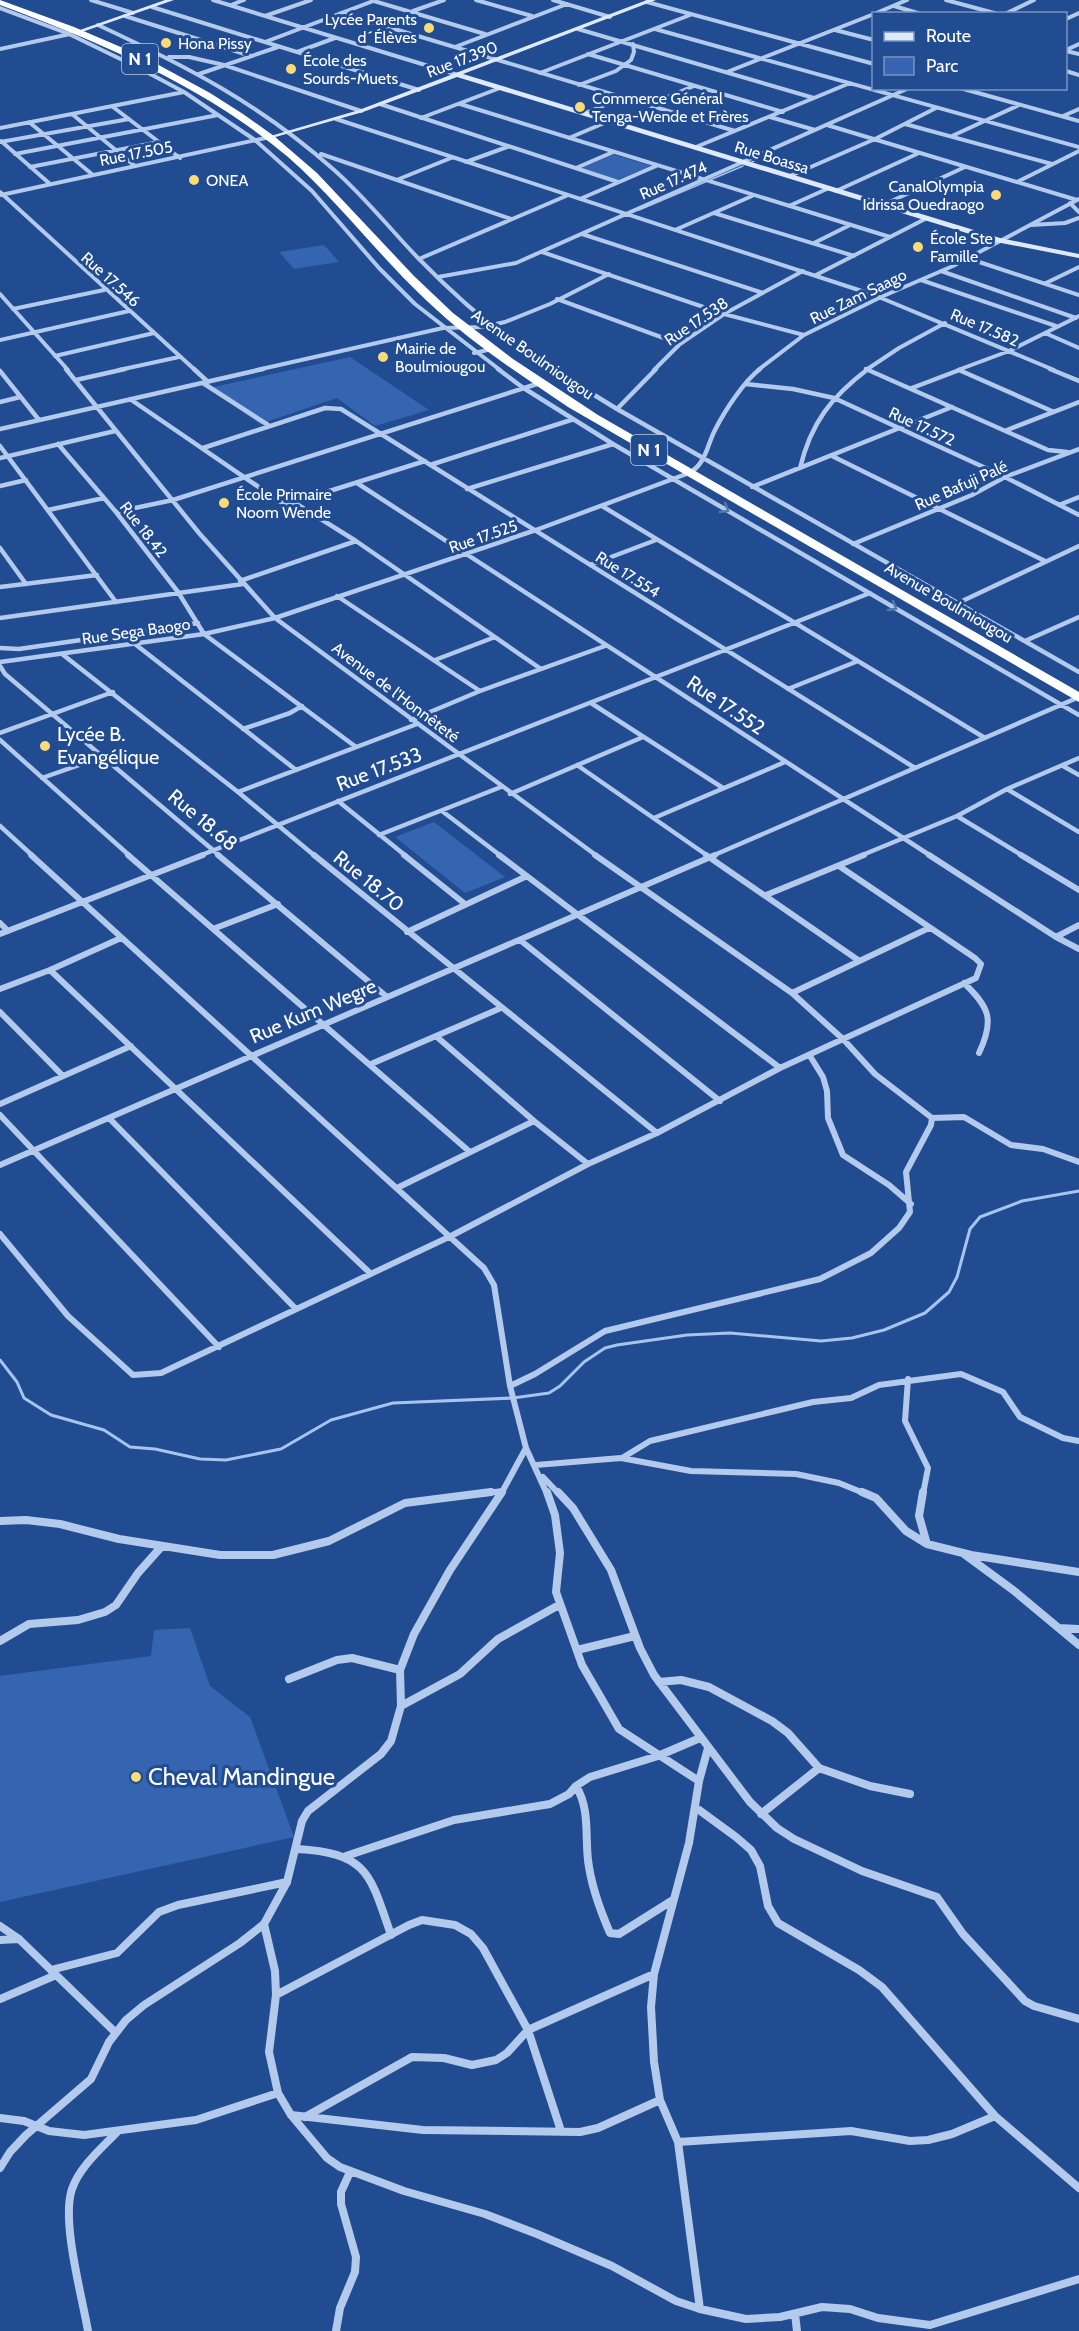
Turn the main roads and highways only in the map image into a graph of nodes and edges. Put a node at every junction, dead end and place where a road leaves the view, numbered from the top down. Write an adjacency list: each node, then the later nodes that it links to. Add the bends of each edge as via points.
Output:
1 (9, 0): 3 (highway, Avenue Boulmiougou / N 1)
2 (0, 2): 3 (highway, Avenue Boulmiougou / N 1)
3 (79, 32): 4 (highway, Avenue Boulmiougou / N 1, via 193,80 241,109)
4 (274, 136): 5 (highway, Avenue Boulmiougou / N 1, via 332,184 403,262 477,329 602,415); 5 (highway, Avenue Boulmiougou / N 1, via 459,325 594,418)
5 (696, 467): 6 (highway, Avenue Boulmiougou / N 1)
6 (1079, 695)

